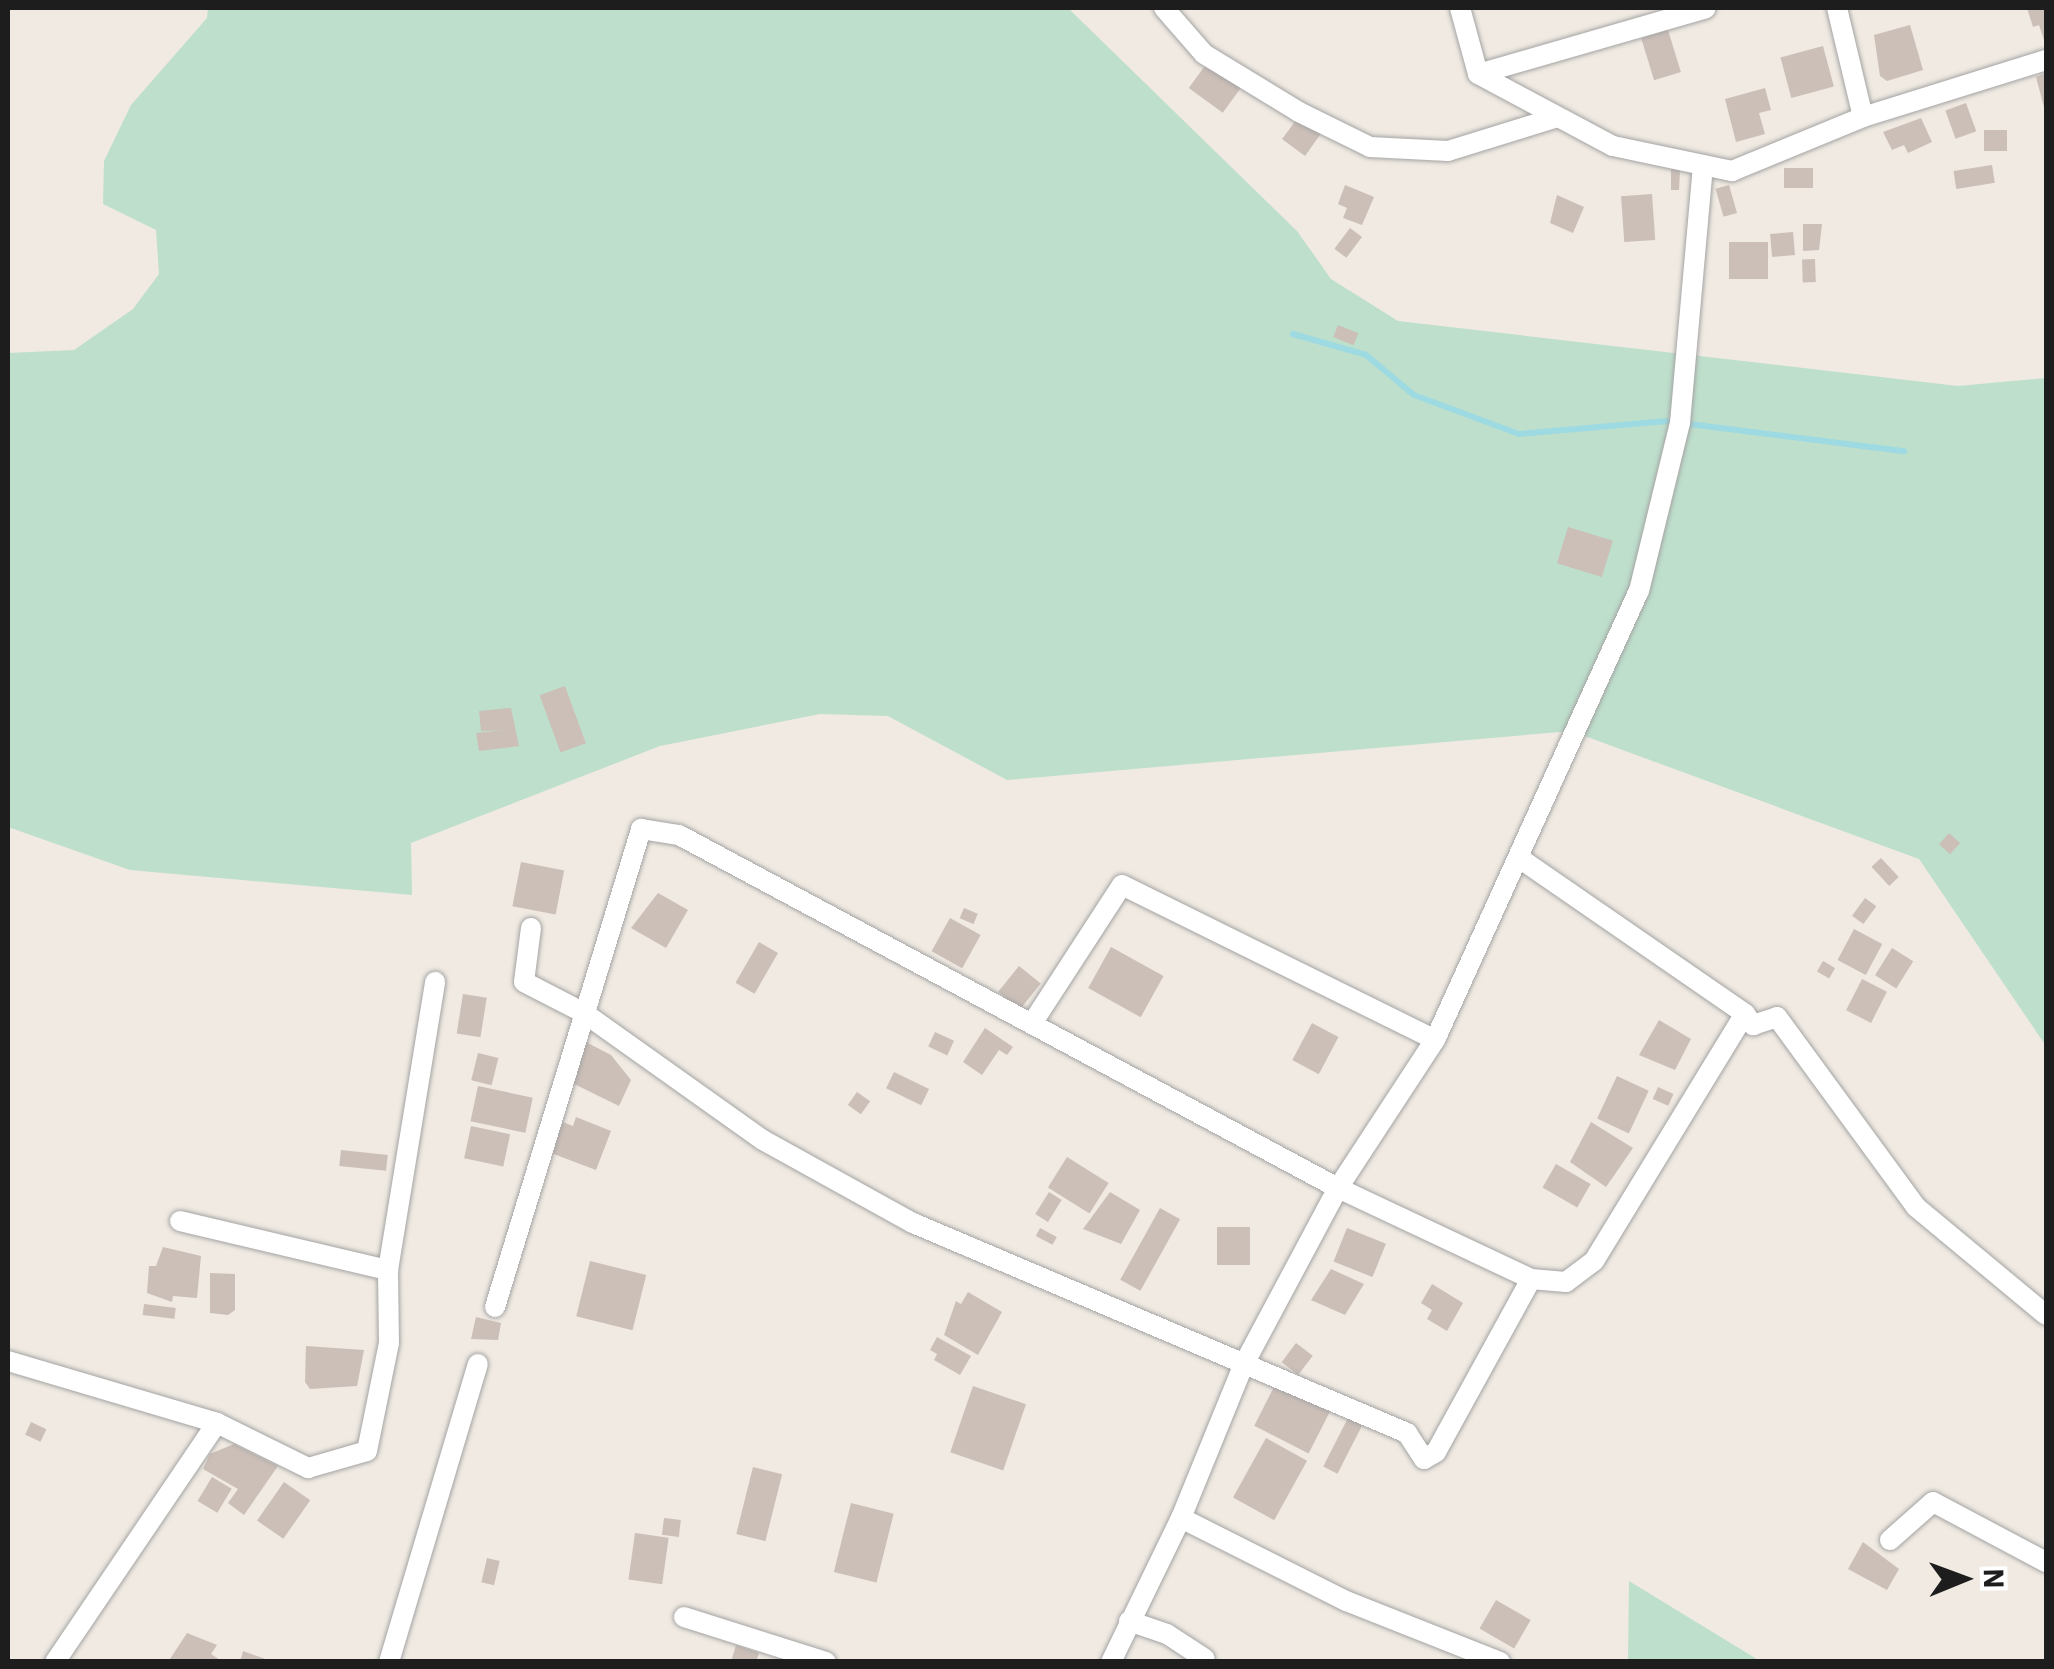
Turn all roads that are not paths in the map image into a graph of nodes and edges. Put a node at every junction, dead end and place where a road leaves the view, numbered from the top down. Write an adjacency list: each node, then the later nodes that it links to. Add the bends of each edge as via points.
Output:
1 (1164, 8): 7 (street, via 1204,54 1370,146 1448,151)
2 (1460, 8): 6 (street)
3 (1706, 8): 6 (street)
4 (1837, 8): 8 (street)
5 (2046, 60): 8 (street)
6 (1478, 74): 7 (street)
7 (1558, 116): 9 (street, via 1613,146)
8 (1863, 117): 9 (street, via 1845,130 1732,171)
9 (1703, 165): 10 (street, via 1680,423 1640,591)
10 (1522, 860): 14 (street); 16 (street)
11 (531, 928): 13 (street, via 524,982)
12 (435, 982): 19 (street)
13 (584, 1013): 15 (street, via 640,829 680,835); 21 (street); 25 (street, via 763,1140 912,1222)
14 (1744, 1014): 20 (street, via 1594,1261 1566,1282); 22 (street, via 1753,1026 1777,1017 1916,1206)
15 (1033, 1022): 16 (street, via 1122,885); 17 (street)
16 (1435, 1040): 17 (street)
17 (1338, 1188): 20 (street); 25 (street)
18 (180, 1221): 19 (street)
19 (388, 1270): 26 (street, via 390,1343 367,1451 308,1468)
20 (1531, 1278): 25 (street, via 1436,1452 1424,1460 1406,1433)
21 (495, 1307)
22 (2046, 1315)
23 (8, 1361): 26 (street)
24 (478, 1364): 35 (street)
25 (1244, 1364): 27 (street)
26 (217, 1424): 34 (street)
27 (1182, 1518): 31 (street); 32 (street)
28 (1890, 1540): 29 (street, via 1933,1502)
29 (2046, 1562)
30 (684, 1617): 36 (street)
31 (1129, 1621): 33 (street, via 1167,1634); 37 (street)
32 (1446, 1654): 38 (street)
33 (1206, 1659)
34 (55, 1662)
35 (389, 1662)
36 (826, 1662)
37 (1111, 1662)
38 (1500, 1662)

